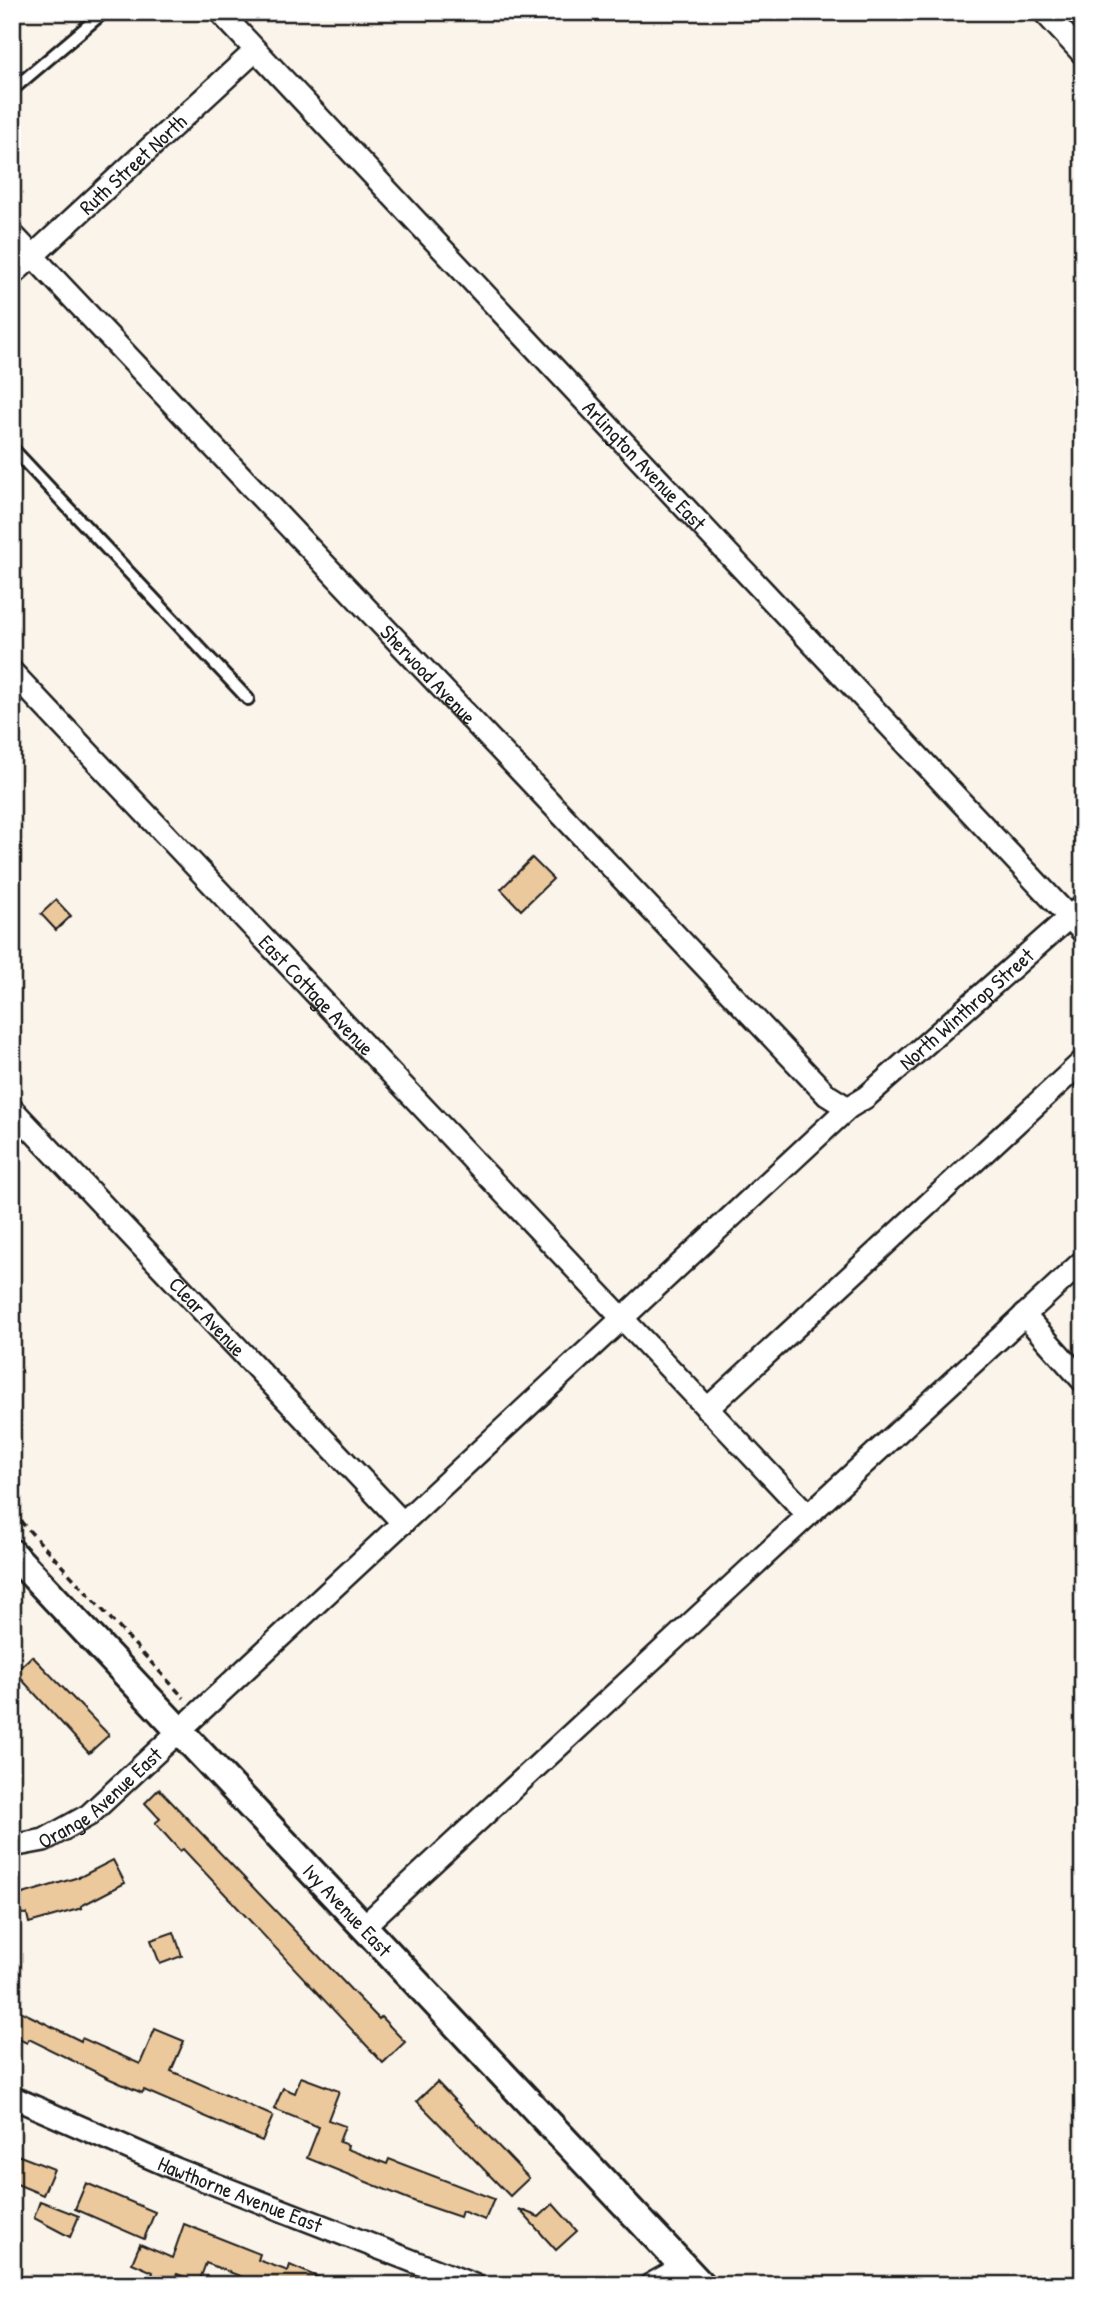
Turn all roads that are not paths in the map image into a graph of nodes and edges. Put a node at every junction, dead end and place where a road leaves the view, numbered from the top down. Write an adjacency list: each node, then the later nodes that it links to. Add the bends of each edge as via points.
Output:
1 (104, 12): 6 (lane)
2 (220, 12): 4 (street, Arlington Avenue East)
3 (1044, 12): 5 (street)
4 (255, 51): 8 (street, Ruth Street North); 13 (street, Arlington Avenue East)
5 (1083, 54)
6 (12, 90)
7 (12, 234): 8 (street, Sherwood Avenue)
8 (33, 256): 9 (street, Ruth Street North); 15 (street, Sherwood Avenue, via 827,1096)
9 (12, 275)
10 (12, 448): 12 (lane)
11 (12, 672): 19 (street, East Cottage Avenue)
12 (248, 699)
13 (1078, 919): 15 (street, North Winthrop Street)
14 (1083, 1061): 21 (street)
15 (848, 1108): 19 (street, North Winthrop Street)
16 (12, 1110): 23 (street, Clear Avenue)
17 (1083, 1261): 18 (street)
18 (1024, 1315): 20 (street); 22 (street)
19 (622, 1319): 21 (street, East Cottage Avenue); 23 (street, Orange Avenue East)
20 (1083, 1381)
21 (707, 1409): 22 (street, East Cottage Avenue)
22 (808, 1515): 27 (street)
23 (403, 1523): 25 (street, Orange Avenue East)
24 (12, 1553): 25 (street, Ivy Avenue East)
25 (180, 1731): 26 (street, Orange Avenue East, via 71,1828 44,1840); 27 (street, Ivy Avenue East)
26 (12, 1846)
27 (364, 1926): 29 (street, Ivy Avenue East)
28 (12, 2097): 30 (street, Hawthorne Avenue East, via 176,2169)
29 (693, 2276): 31 (street)
30 (474, 2285)
31 (650, 2285)

